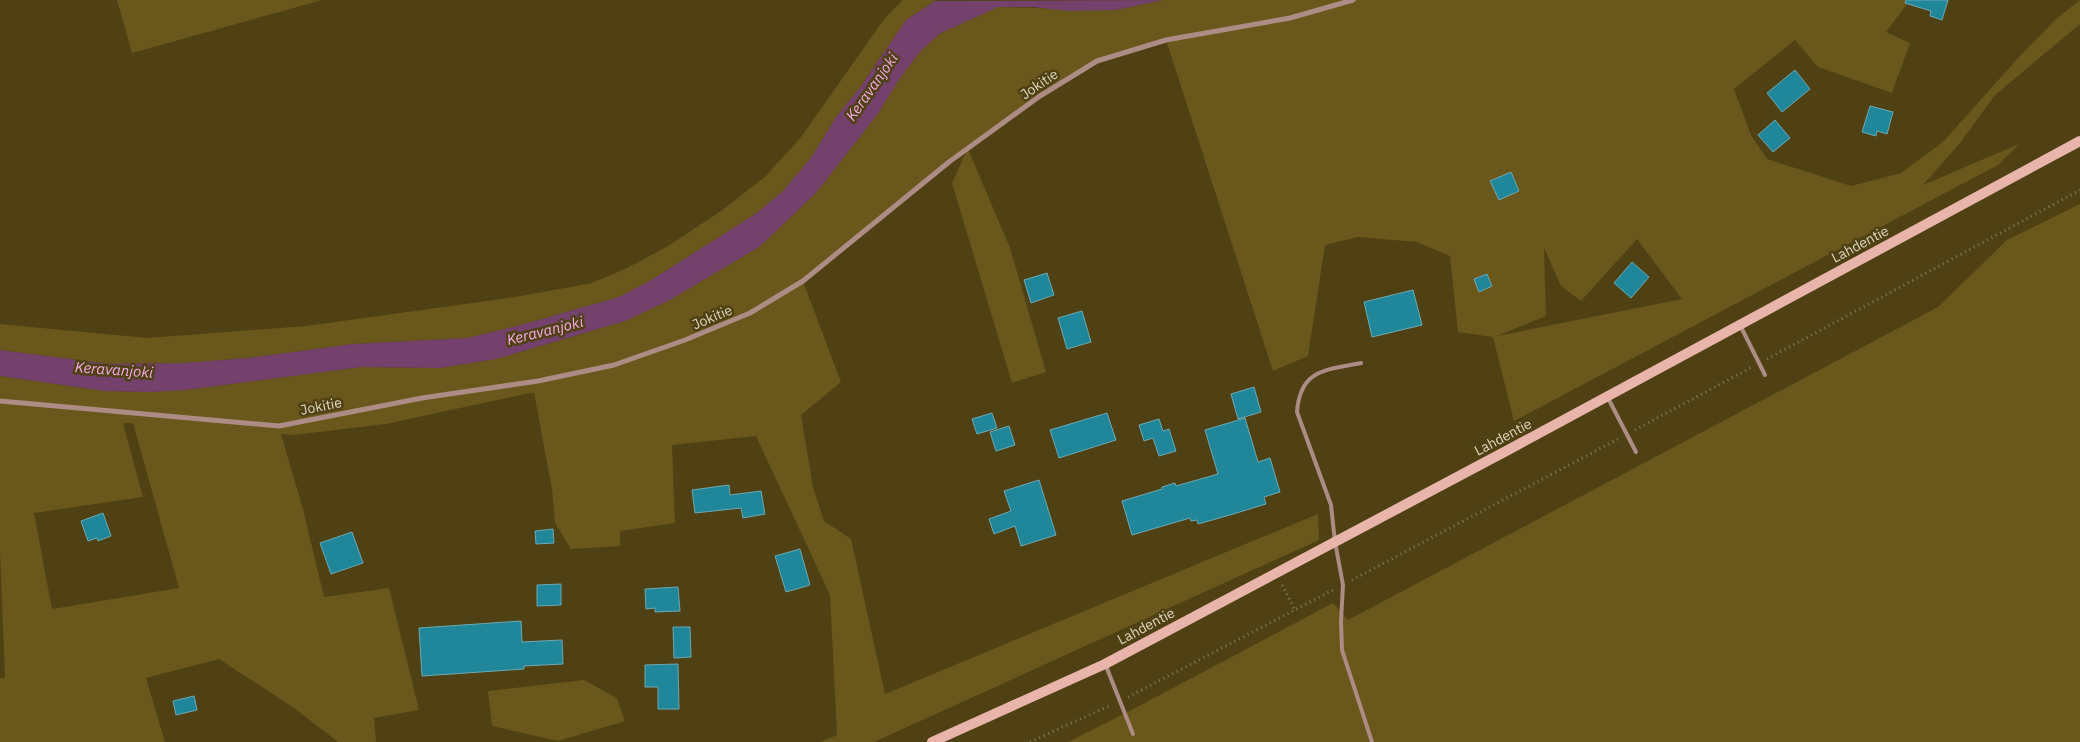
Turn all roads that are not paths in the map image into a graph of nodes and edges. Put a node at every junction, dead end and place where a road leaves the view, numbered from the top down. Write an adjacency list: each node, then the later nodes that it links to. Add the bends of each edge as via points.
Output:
1 (1353, 0): 7 (street, Jokitie, via 1290,18 1166,40 1097,61 1040,96 949,162 803,281 750,313 614,365 279,426)
2 (2080, 140): 3 (main road, Lahdentie)
3 (1740, 325): 5 (lane); 6 (main road, Lahdentie)
4 (1361, 363): 9 (lane, via 1321,370 1307,380 1298,397 1297,412 1331,506)
5 (1764, 374)
6 (1607, 396): 8 (lane); 9 (main road, Lahdentie)
7 (0, 401)
8 (1636, 452)
9 (1334, 542): 10 (main road, Lahdentie); 14 (lane, via 1343,585 1342,650)
10 (1105, 664): 11 (lane); 12 (main road, Lahdentie)
11 (1133, 734)
12 (946, 739): 13 (main road, Lahdentie)
13 (932, 742)
14 (1372, 742)

